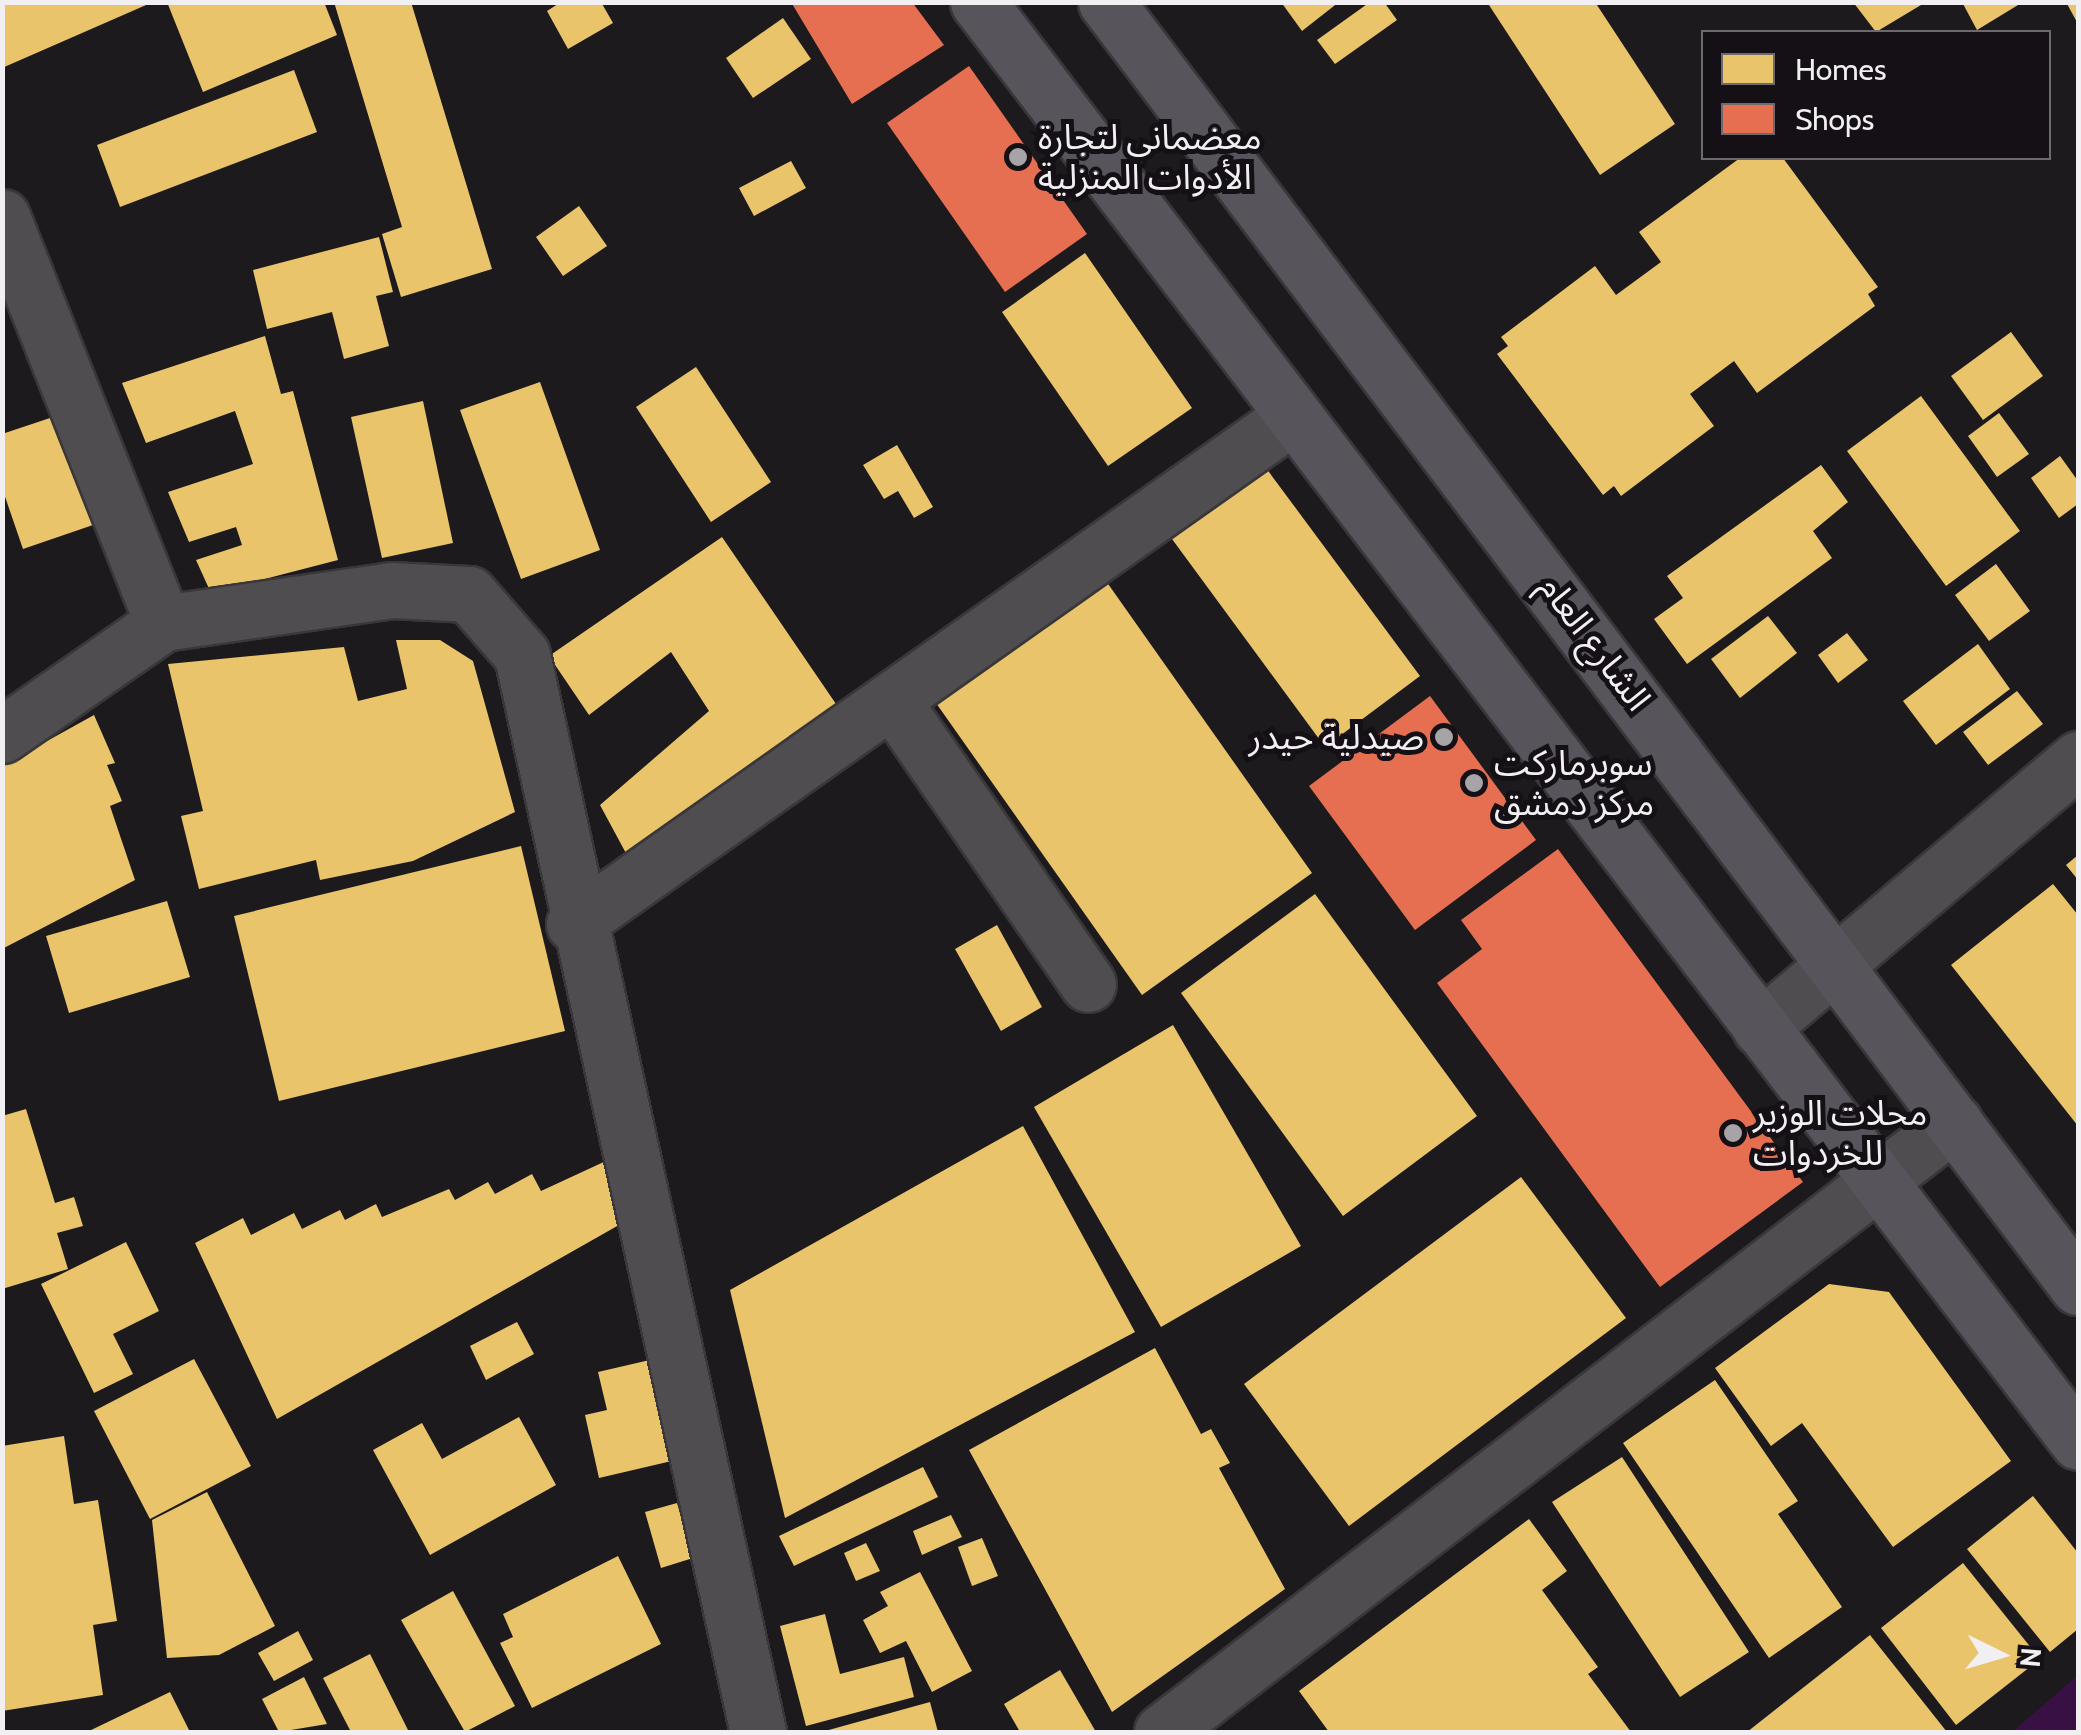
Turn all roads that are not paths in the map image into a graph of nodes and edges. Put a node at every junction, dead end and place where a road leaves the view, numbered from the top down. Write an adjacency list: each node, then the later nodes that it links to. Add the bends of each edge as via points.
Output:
1 (978, 2): 4 (main road)
2 (1106, 2): 10 (main road, الشارع العام)
3 (2, 217): 5 (street)
4 (1293, 416): 6 (street); 12 (main road)
5 (162, 623): 7 (street); 9 (street, via 391,590 469,594 522,654)
6 (892, 700): 9 (street); 11 (street)
7 (2, 735)
8 (2078, 759): 10 (street)
9 (574, 924): 17 (street)
10 (1838, 961): 12 (street); 13 (main road, الشارع العام)
11 (1088, 984)
12 (1760, 1028): 14 (main road)
13 (1954, 1122): 14 (street); 15 (main road, الشارع العام)
14 (1879, 1181): 16 (main road); 18 (street)
15 (2078, 1286)
16 (2078, 1442)
17 (758, 1732)
18 (1162, 1732)

